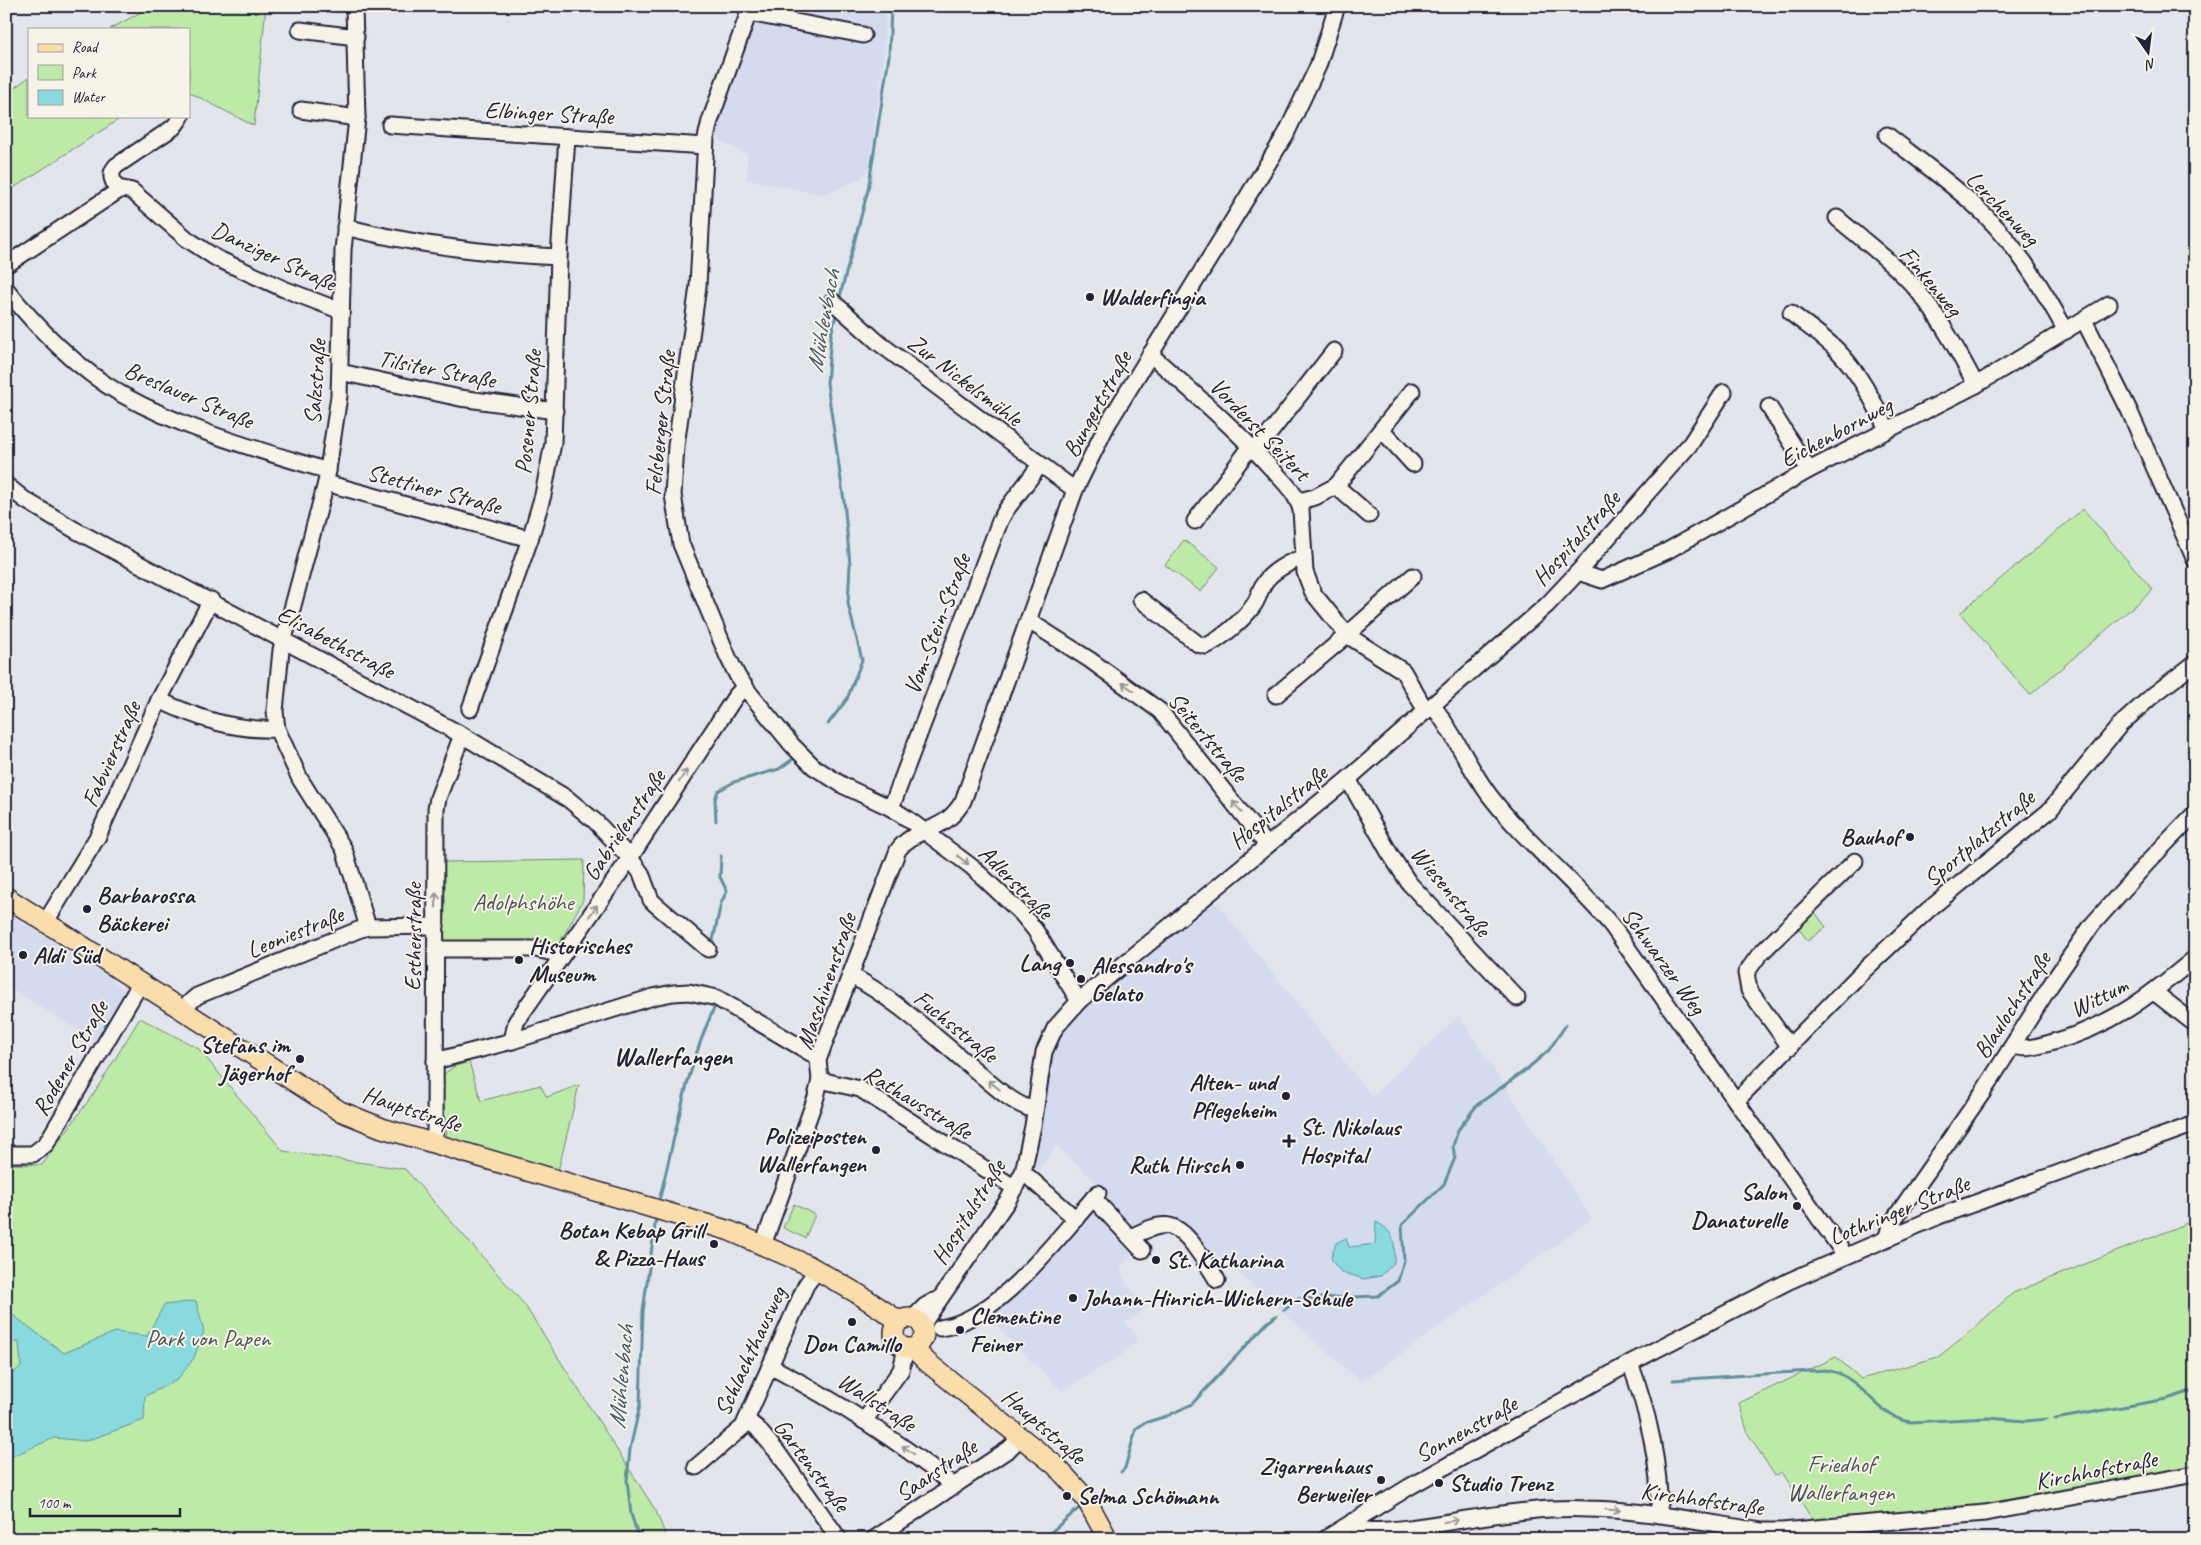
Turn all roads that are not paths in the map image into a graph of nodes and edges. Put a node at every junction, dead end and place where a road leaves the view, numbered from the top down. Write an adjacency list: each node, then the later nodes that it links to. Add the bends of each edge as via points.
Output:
1 (354, 6): 6 (street, Salzstraße)
2 (1338, 6): 27 (street, Bungertstraße, via 1318,66 1286,134)
3 (750, 10): 5 (street, Felsberger Straße); 13 (street, Felsberger Straße, via 710,121)
4 (300, 30): 6 (street)
5 (863, 35)
6 (356, 37): 9 (street, Salzstraße)
7 (301, 110): 9 (street)
8 (180, 118): 14 (street, via 174,127 116,166 111,177)
9 (357, 120): 16 (street, Salzstraße)
10 (390, 126): 12 (street, Elbinger Straße)
11 (1887, 135): 25 (street, Lerchenweg, via 1991,221 2038,280)
12 (567, 137): 13 (street, Elbinger Straße); 17 (street, Posener Straße)
13 (705, 146): 58 (street, Felsberger Straße, via 698,286 676,446 673,495 688,564)
14 (118, 191): 18 (street); 22 (street, Danziger Straße, via 132,191 187,239 216,258)
15 (1836, 218): 29 (street, Finkenweg, via 1917,290 1949,336)
16 (345, 227): 17 (street, via 472,252); 22 (street, Salzstraße)
17 (559, 257): 33 (street, Posener Straße)
18 (6, 265)
19 (6, 289): 40 (street, Breslauer Straße, via 60,346 120,393 166,415)
20 (2109, 304): 24 (street, Eichenbornweg)
21 (837, 306): 37 (street, Zur Nickelsmühle, via 878,343)
22 (341, 310): 28 (street, Salzstraße)
23 (1791, 313): 34 (street, via 1842,356 1865,388)
24 (2084, 320): 25 (street, Eichenbornweg); 49 (street)
25 (2066, 330): 29 (street, Eichenbornweg)
26 (1334, 351): 36 (street)
27 (1150, 354): 36 (street, Vorderst Seitert); 43 (street, Bungertstraße, via 1107,425)
28 (340, 372): 33 (street, Tilsiter Straße, via 460,398); 40 (street, Salzstraße)
29 (1976, 386): 34 (street, Eichenbornweg)
30 (1412, 391): 35 (street)
31 (1724, 392): 50 (street, Hospitalstraße, via 1691,443)
32 (1769, 406): 39 (street)
33 (555, 411): 47 (street, Posener Straße, via 548,471)
34 (1887, 429): 39 (street, Eichenbornweg)
35 (1382, 430): 38 (street); 42 (street)
36 (1254, 449): 44 (street, Vorderst Seitert); 46 (street, via 1246,453)
37 (1040, 464): 43 (street, Zur Nickelsmühle); 66 (street, Vom-Stein-Straße, via 1000,521)
38 (1412, 464)
39 (1809, 470): 50 (street, Eichenbornweg, via 1698,534 1610,578 1602,580)
40 (327, 477): 47 (street, Stettiner Straße); 56 (street, Salzstraße)
41 (6, 485): 52 (street, Elisabethstraße, via 75,530)
42 (1336, 486): 44 (street); 45 (street)
43 (1075, 490): 54 (street, Bungertstraße)
44 (1299, 501): 48 (street, Vorderst Seitert)
45 (1369, 515)
46 (1195, 521)
47 (530, 539): 62 (street, Posener Straße)
48 (1304, 558): 53 (street, via 1294,559 1264,582 1248,614 1206,646 1198,644); 55 (street, Vorderst Seitert, via 1305,572 1313,593)
49 (2195, 560)
50 (1578, 572): 61 (street, Hospitalstraße, via 1525,625)
51 (1413, 576): 55 (street)
52 (211, 600): 56 (street, Elisabethstraße); 60 (street, Fabvierstraße)
53 (1141, 600)
54 (1029, 621): 68 (street, Bungertstraße, via 963,801 948,819); 69 (street, Seitertstraße, one-way to 54, via 1160,711)
55 (1347, 635): 59 (street); 61 (street, Vorderst Seitert, via 1403,671)
56 (283, 639): 63 (street, Salzstraße, via 275,710); 64 (street, Elisabethstraße)
57 (2195, 663): 89 (street, Sportplatzstraße, via 2120,725 2049,811 1928,910)
58 (744, 686): 66 (street, Felsberger Straße, via 814,767 844,786); 70 (street, Gabrielenstraße, one-way to 58)
59 (1276, 695)
60 (159, 700): 63 (street, via 216,723); 73 (street, Fabvierstraße, via 98,836)
61 (1430, 708): 65 (street, Hospitalstraße); 93 (street, Schwarzer Weg, via 1489,794 1612,926)
62 (470, 709)
63 (277, 729): 75 (street, via 300,779 344,849)
64 (462, 735): 70 (street, Elisabethstraße, via 568,799 596,822); 74 (street, Estherstraße, one-way to 64, via 438,798)
65 (1348, 779): 69 (street, Hospitalstraße); 83 (street, Wiesenstraße, via 1409,883)
66 (891, 808): 68 (street, Felsberger Straße)
67 (2195, 813): 88 (street, Blaulochstraße, via 2092,925)
68 (924, 830): 80 (street, Maschinenstraße, via 898,850); 84 (street, Adlerstraße, one-way to 84, via 1021,913)
69 (1267, 845): 84 (street, Hospitalstraße)
70 (630, 858): 77 (street, Elisabethstraße, via 641,873 651,900); 78 (street, Gabrielenstraße, one-way to 70)
71 (1855, 861): 89 (street, via 1759,955 1746,974 1749,990)
72 (6, 897): 73 (main road, Hauptstraße)
73 (45, 923): 81 (main road, Hauptstraße)
74 (436, 926): 75 (street, Leoniestraße); 76 (street, Estherstraße)
75 (368, 928): 85 (street, Leoniestraße, via 196,996)
76 (436, 949): 78 (street, via 536,949); 91 (street, Estherstraße)
77 (708, 949)
78 (562, 955): 87 (street, Gabrielenstraße, via 516,1022)
79 (2195, 958): 82 (street, Wittum)
80 (850, 975): 90 (street, Maschinenstraße); 94 (street, Fuchsstraße, one-way to 80, via 996,1087 882,995)
81 (140, 984): 85 (main road, Hauptstraße); 97 (street, Rodener Straße, via 46,1144 33,1154)
82 (2154, 992): 86 (street); 88 (street, Wittum, via 2124,1013 2088,1030 2028,1048)
83 (1517, 998)
84 (1079, 1001): 94 (street, Hospitalstraße, via 1048,1041 1040,1068)
85 (181, 1010): 96 (main road, Hauptstraße, via 340,1111)
86 (2195, 1024)
87 (512, 1041): 90 (street, via 653,998 689,992 717,998); 91 (street)
88 (2013, 1045): 102 (street, Blaulochstraße, via 1890,1225)
89 (1790, 1047): 93 (street, Sportplatzstraße)
90 (818, 1060): 92 (street, Maschinenstraße)
91 (435, 1061): 96 (street, Estherstraße)
92 (820, 1080): 99 (street, Rathausstraße, via 860,1089); 103 (street, Maschinenstraße, via 811,1115)
93 (1736, 1101): 105 (street, Schwarzer Weg)
94 (1035, 1110): 98 (street, Hospitalstraße, via 1030,1147)
95 (2195, 1124): 102 (street, Lothringer Straße)
96 (435, 1144): 103 (main road, Hauptstraße, via 700,1221)
97 (6, 1154)
98 (1022, 1172): 99 (street, Hospitalstraße); 100 (street)
99 (1015, 1188): 108 (street, Hospitalstraße)
100 (1076, 1219): 101 (street, via 1095,1196); 108 (street, via 1044,1256 1003,1294 962,1324)
101 (1131, 1237): 104 (street); 107 (street, via 1156,1226 1176,1227 1185,1233)
102 (1887, 1237): 105 (street, Lothringer Straße)
103 (763, 1244): 106 (main road, Hauptstraße)
104 (1142, 1250)
105 (1845, 1256): 109 (street, Lothringer Straße, via 1752,1299)
106 (817, 1270): 108 (main road, Hauptstraße, via 842,1285 856,1301); 110 (street, Schlachthausweg, via 806,1285)
107 (1217, 1280)
108 (914, 1332): 112 (street, Hospitalstraße, via 901,1370); 113 (main road, Hauptstraße, via 932,1364)
109 (1630, 1363): 117 (street, via 1642,1396 1651,1441 1658,1483); 118 (street, Sonnenstraße)
110 (770, 1366): 111 (street, Schlachthausweg); 112 (street, Wallstraße, via 818,1391)
111 (747, 1420): 114 (street, Schlachthausweg, via 738,1433); 119 (street, Gartenstraße, via 773,1447)
112 (864, 1421): 116 (street, Wallstraße, one-way to 112)
113 (1021, 1437): 116 (street, Saarstraße, via 1009,1449); 121 (main road, Hauptstraße, via 1055,1465 1089,1503)
114 (696, 1467)
115 (2195, 1474): 117 (street, Kirchhofstraße, via 1985,1513 1834,1527 1761,1531)
116 (953, 1485): 120 (street, Saarstraße)
117 (1659, 1516): 118 (street, Kirchhofstraße, one-way to 117, via 1358,1527 1375,1530 1547,1510 1608,1509)
118 (1353, 1521): 122 (street, Sonnenstraße)
119 (839, 1539)
120 (874, 1539)
121 (1108, 1539)
122 (1325, 1539)

